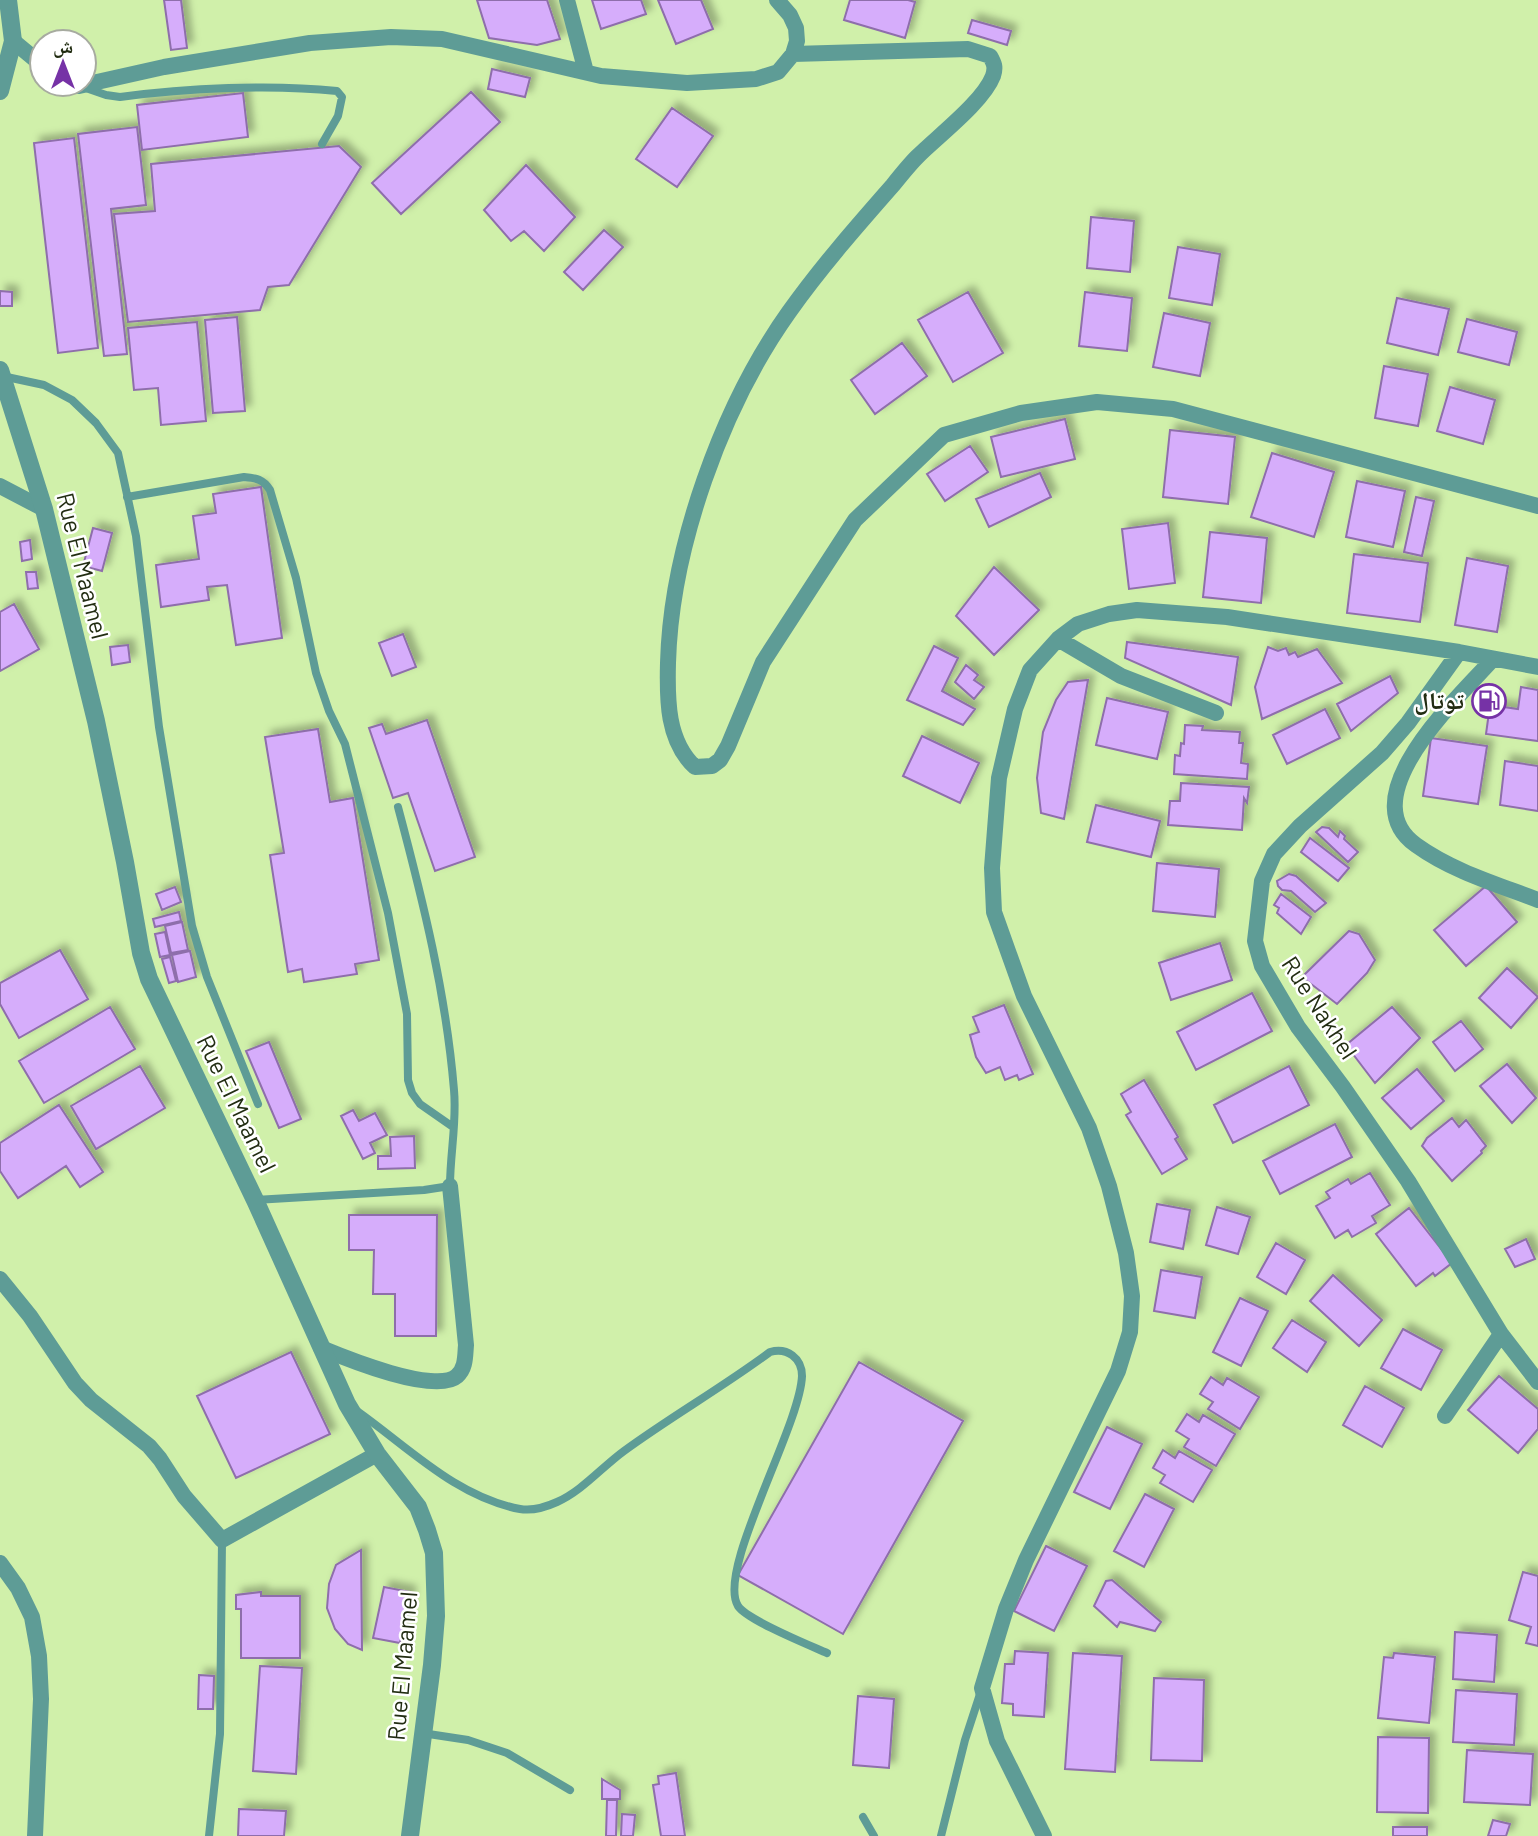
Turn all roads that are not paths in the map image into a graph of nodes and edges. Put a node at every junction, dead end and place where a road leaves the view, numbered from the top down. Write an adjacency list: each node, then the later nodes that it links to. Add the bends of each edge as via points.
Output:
1 (8, 0): 4 (street)
2 (567, 0): 7 (street)
3 (777, 0): 6 (street, via 796,28)
4 (13, 41): 5 (street); 9 (street)
5 (28, 53)
6 (793, 54): 7 (street, via 778,72 767,77 724,82 687,83); 15 (street, via 968,50 990,56 995,66 967,110 916,158 788,313 724,430 704,479 669,638 671,723 684,757 695,767 712,766 720,760 763,662 855,520 944,435 1021,413 1097,402 1173,409)
7 (586, 72): 8 (street, via 442,39 391,37 310,43)
8 (98, 81)
9 (0, 89)
10 (98, 92): 11 (lane, via 120,97 230,90 337,91 341,106)
11 (322, 144)
12 (1, 373): 14 (lane, via 44,385 72,400 96,423 118,453); 16 (street, Rue El Maamel)
13 (0, 486): 16 (street)
14 (127, 497): 24 (lane, via 191,926); 25 (lane, via 244,477 257,478 270,490 296,578 316,673 345,744 388,912 407,1014 408,1080 420,1104)
15 (1538, 506)
16 (44, 509): 27 (street, Rue El Maamel, via 109,779 141,953 156,995)
17 (1059, 639): 18 (street, via 1078,624 1137,610 1227,617); 21 (street, via 1121,676); 38 (street, via 1030,670 1005,746 995,821 994,912 1024,996 1089,1128 1109,1186 1126,1253 1132,1296 1130,1332 1118,1371 1026,1560)
18 (1459, 652): 19 (street); 29 (street, Rue Nakhel, via 1382,753 1274,854 1262,881 1255,941 1262,966 1298,1027 1408,1181)
19 (1492, 660): 20 (street); 23 (street, via 1403,769 1394,813 1413,844 1451,866)
20 (1538, 667)
21 (1216, 713)
22 (398, 807): 25 (lane, via 435,953 454,1093)
23 (1538, 900)
24 (258, 1104)
25 (453, 1128): 26 (lane)
26 (450, 1186): 27 (lane); 30 (street, via 466,1345 458,1376 450,1381 415,1378)
27 (255, 1200): 30 (street, Rue El Maamel)
28 (0, 1279): 35 (street, via 75,1383 149,1446)
29 (1500, 1334): 31 (street, Rue Nakhel); 33 (street)
30 (321, 1348): 32 (street, Rue El Maamel)
31 (1538, 1382)
32 (347, 1404): 34 (street, Rue El Maamel); 37 (lane, via 459,1485 524,1510 558,1502 622,1452 770,1352 787,1351 799,1364 800,1387 736,1570 734,1598 743,1612)
33 (1445, 1416)
34 (377, 1454): 35 (street); 39 (street, Rue El Maamel, via 418,1507 434,1553 436,1616)
35 (222, 1540): 43 (lane, via 220,1734)
36 (0, 1563): 42 (street, via 32,1617 40,1656)
37 (827, 1653)
38 (982, 1688): 46 (lane); 47 (street, via 997,1741)
39 (422, 1733): 40 (lane, via 468,1740 506,1753); 44 (street, Rue El Maamel)
40 (570, 1790)
41 (863, 1817): 45 (lane)
42 (35, 1836)
43 (209, 1836)
44 (410, 1836)
45 (874, 1836)
46 (941, 1836)
47 (1044, 1836)

